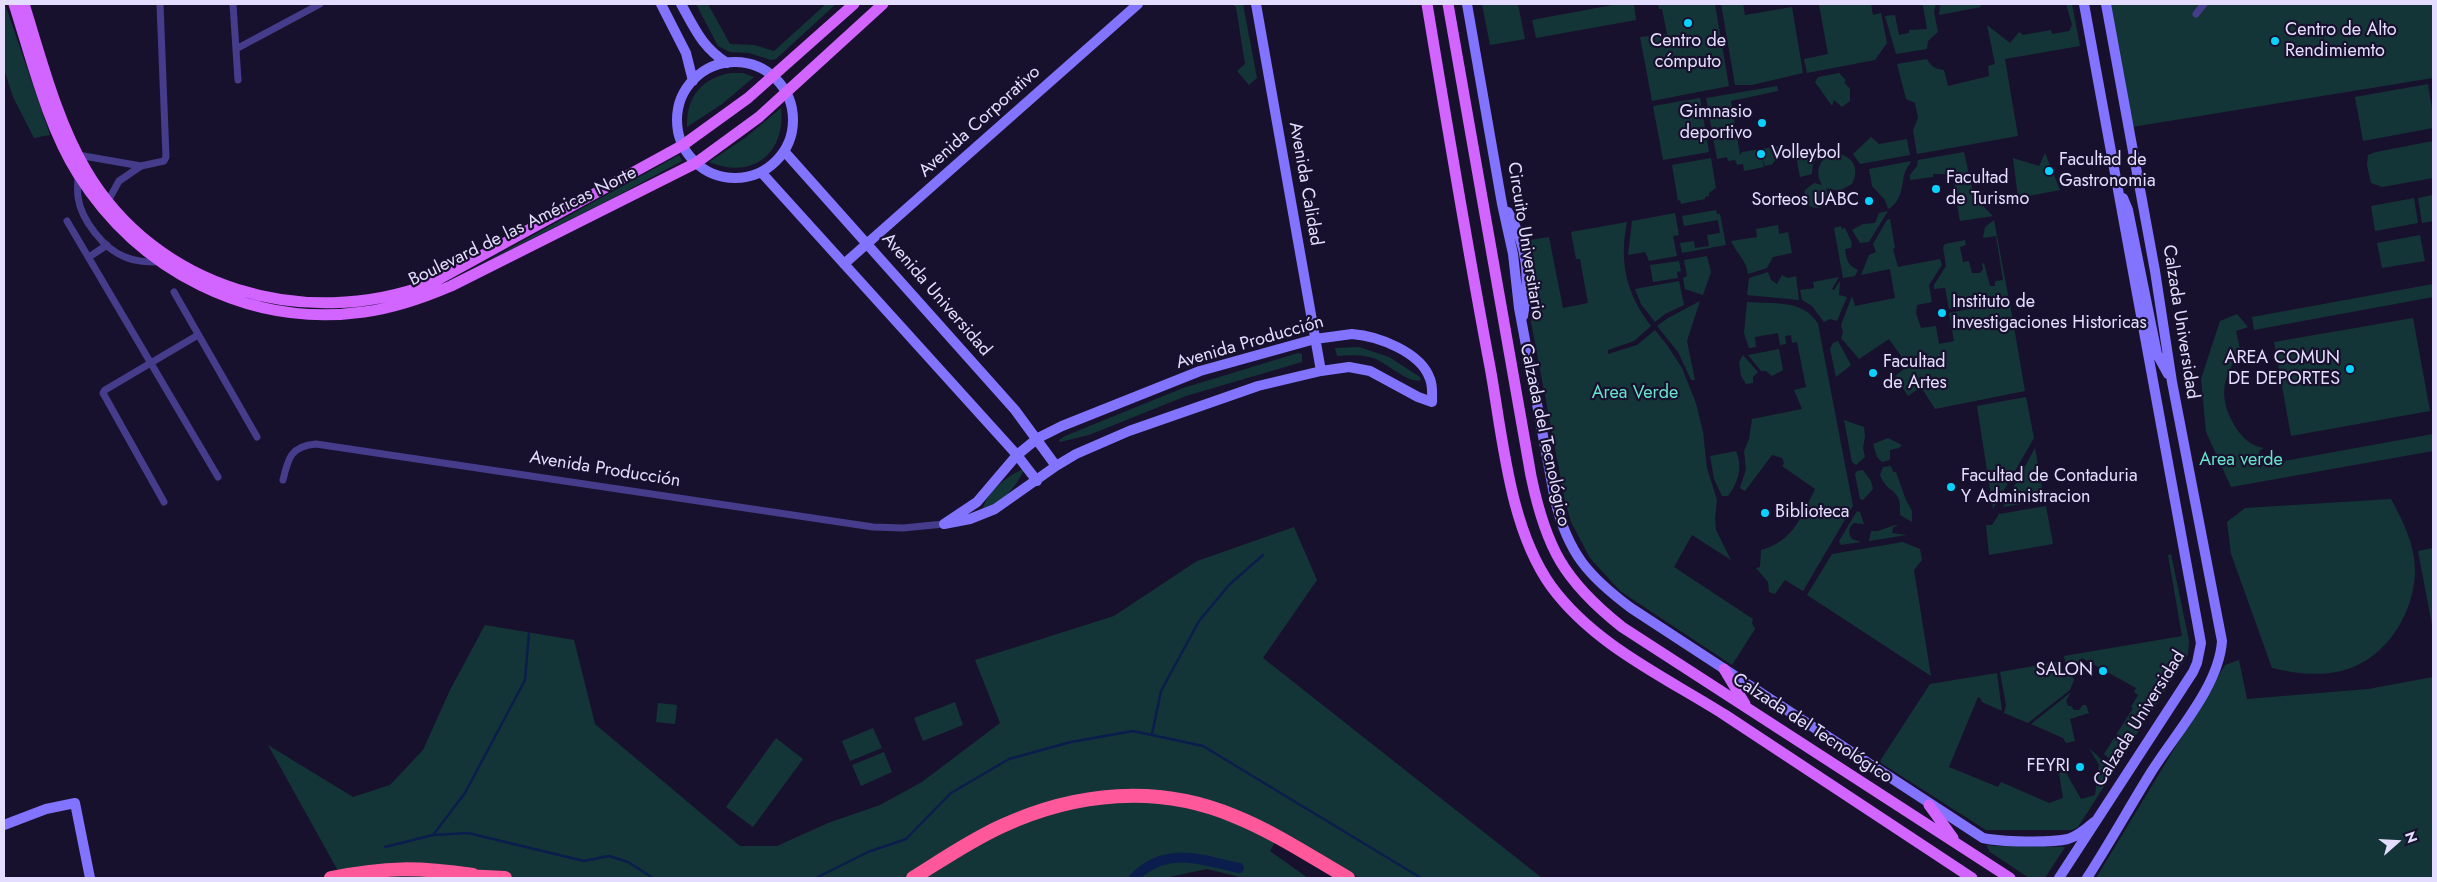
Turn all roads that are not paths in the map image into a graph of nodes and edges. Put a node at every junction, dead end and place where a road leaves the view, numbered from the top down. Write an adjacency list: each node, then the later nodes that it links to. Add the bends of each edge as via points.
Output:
1 (14, 4): 31 (main road, Boulevard de las Américas Norte, via 53,120)
2 (24, 4): 27 (main road, Boulevard de las Américas Norte)
3 (160, 4): 29 (street, via 166,157 160,163)
4 (233, 4): 19 (street)
5 (320, 4): 19 (street)
6 (661, 4): 23 (street, via 686,53)
7 (682, 4): 20 (street, via 705,45)
8 (854, 4): 21 (main road, Boulevard de las Américas Norte)
9 (883, 4): 24 (main road, Boulevard de las Américas Norte)
10 (1138, 4): 35 (street, Avenida Corporativo)
11 (1256, 4): 42 (street, Avenida Calidad)
12 (1427, 4): 61 (main road, Calzada del Tecnológico, via 1508,466 1520,521 1537,564 1564,602 1611,644)
13 (1448, 4): 58 (main road, Calzada del Tecnológico, via 1531,476 1546,535 1568,576 1598,609)
14 (1467, 4): 57 (street, Circuito Universitario, via 1502,204 1514,254 1522,325 1559,517 1572,548 1603,587)
15 (2084, 4): 32 (street, Calzada Universidad)
16 (2106, 4): 45 (street, Calzada Universidad)
17 (2204, 4): 18 (street)
18 (2196, 14)
19 (236, 49): 22 (street)
20 (727, 63): 21 (street, via 752,65); 23 (street, via 708,69)
21 (773, 77): 24 (street); 25 (main road, Boulevard de las Américas Norte)
22 (238, 80)
23 (693, 81): 25 (street, via 680,104 677,118)
24 (786, 92): 26 (street, via 793,122); 28 (main road, Boulevard de las Américas Norte, via 759,117)
25 (683, 144): 28 (street); 33 (main road, Boulevard de las Américas Norte, via 443,278 408,292 357,303 324,304 273,298 232,288 205,277 159,250)
26 (784, 151): 30 (street); 35 (street, Avenida Universidad)
27 (77, 155): 29 (street); 33 (main road, Boulevard de las Américas Norte)
28 (696, 163): 30 (street, via 720,176 748,177); 38 (main road, Boulevard de las Américas Norte, via 451,286 420,299 364,312 305,313 243,302 186,279)
29 (141, 166): 33 (street, via 119,181)
30 (761, 172): 39 (street)
31 (78, 174): 36 (street, via 81,210); 38 (main road, Boulevard de las Américas Norte, via 105,213 132,241)
32 (2116, 184): 45 (street, via 2128,210 2157,354); 54 (street, Calzada Universidad)
33 (108, 201)
34 (67, 221): 37 (street)
35 (868, 242): 39 (street, Avenida Corporativo); 47 (street, Avenida Universidad)
36 (107, 245): 37 (street); 38 (street, via 126,258)
37 (90, 257): 43 (street)
38 (160, 262)
39 (844, 264): 48 (street)
40 (174, 292): 41 (street)
41 (198, 335): 43 (street); 46 (street)
42 (1315, 339): 44 (street, Avenida Calidad); 44 (street, Avenida Producción, via 1352,334 1394,345 1425,369 1432,385 1432,402 1370,371 1349,367); 47 (street, Avenida Producción, via 1200,371)
43 (151, 363): 50 (street); 55 (street, via 103,393)
44 (1321, 371): 49 (street, Avenida Producción, via 1258,386 1170,415 1076,454)
45 (2172, 382): 53 (street, Calzada Universidad)
46 (257, 437)
47 (1038, 438): 48 (street, Avenida Producción); 49 (street, Avenida Universidad)
48 (1017, 455): 52 (street); 56 (street, Avenida Producción, via 977,502)
49 (1056, 466): 52 (street, Avenida Producción)
50 (218, 477)
51 (283, 480): 56 (street, Avenida Producción, via 293,452 303,445 316,444 873,527)
52 (1037, 481): 56 (street, Avenida Producción, via 982,516)
53 (2192, 483): 54 (street); 75 (street, Calzada Universidad, via 2220,624 2221,656 2212,680)
54 (2173, 487): 62 (street, Calzada Universidad, via 2200,633 2200,654 2192,672)
55 (164, 502)
56 (944, 524)
57 (1724, 669): 58 (main road); 59 (street, Circuito Universitario)
58 (1747, 708): 60 (main road, Calzada del Tecnológico)
59 (1929, 805): 62 (street, Circuito Universitario, via 1974,833 1996,840 2068,838 2083,832); 64 (main road)
60 (1899, 806): 61 (main road); 64 (main road, Calzada del Tecnológico)
61 (1888, 822): 72 (main road, Calzada del Tecnológico)
62 (2094, 822): 74 (street, Calzada Universidad)
63 (4, 825): 66 (street, via 46,809 75,803)
64 (1957, 843): 73 (main road, Calzada del Tecnológico)
65 (473, 876): 67 (highway, via 407,868); 68 (highway); 69 (highway)
66 (90, 878)
67 (331, 878)
68 (448, 878)
69 (506, 878)
70 (913, 878): 71 (highway, via 1000,826 1028,815 1091,797 1126,795 1159,796 1198,803 1233,815)
71 (1348, 878)
72 (1972, 878)
73 (2010, 878)
74 (2059, 878)
75 (2087, 878)

